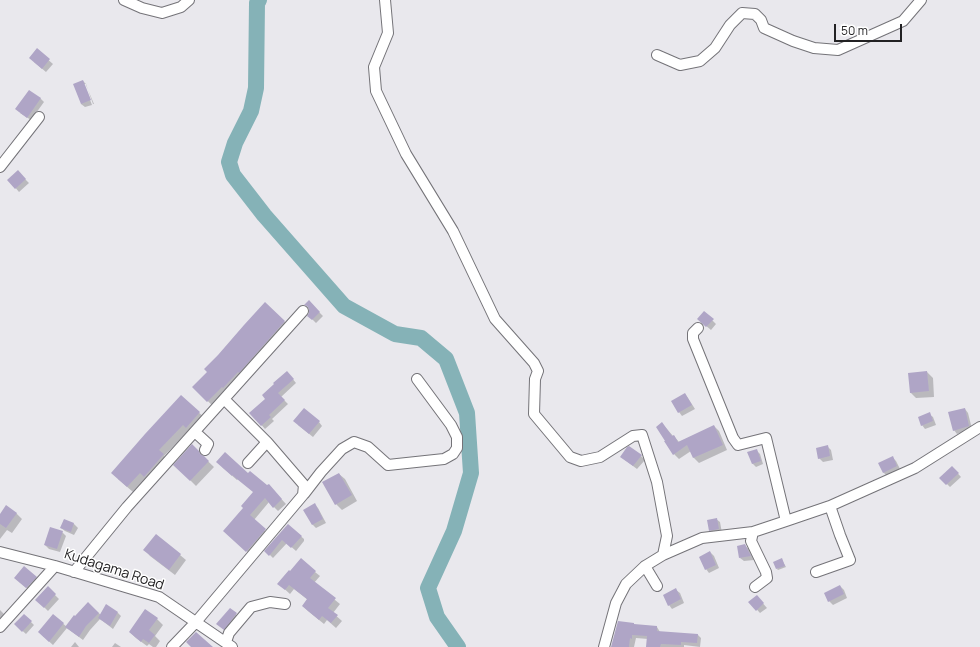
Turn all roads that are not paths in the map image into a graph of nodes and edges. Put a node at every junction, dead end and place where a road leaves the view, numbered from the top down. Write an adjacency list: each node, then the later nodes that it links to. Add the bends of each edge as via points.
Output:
1 (124, 0): 2 (street, via 162,13 181,7)
2 (189, 0)
3 (385, 0): 22 (street, via 388,33 374,67 376,91 406,154 453,230 495,319 534,363 538,371 535,379 534,414 570,457 581,460 600,457 633,436 642,435 657,482 667,536)
4 (922, 0): 5 (street, via 903,21 838,50 814,48 793,41 764,28 755,14 742,13 730,25 715,48 700,61 680,65)
5 (657, 55)
6 (39, 118): 7 (street)
7 (0, 167)
8 (303, 311): 11 (street)
9 (698, 328): 19 (street, via 693,332 693,339 733,438 738,444 766,438)
10 (418, 379): 17 (street, via 451,425 457,438 457,448 453,454 444,459 388,465 368,447 354,442 342,448)
11 (224, 399): 13 (street); 14 (street)
12 (980, 427): 18 (street, via 915,468)
13 (195, 432): 15 (street, via 208,444); 25 (street, via 127,507)
14 (267, 442): 16 (street); 17 (street, via 304,485)
15 (205, 450)
16 (248, 463)
17 (303, 495): 30 (street)
18 (830, 506): 19 (street); 26 (street, via 850,560)
19 (786, 522): 20 (street)
20 (753, 532): 22 (street, via 702,538); 28 (street, via 751,541 767,578)
21 (0, 552): 23 (street, Kudagama Road)
22 (663, 555): 24 (street)
23 (55, 566): 25 (street, Kudagama Road); 31 (street)
24 (645, 566): 27 (street); 34 (street, via 626,584 616,603)
25 (74, 572): 30 (street, Kudagama Road, via 160,597)
26 (816, 572)
27 (657, 586)
28 (756, 587)
29 (285, 604): 32 (street, via 270,602 251,607 229,634)
30 (196, 622): 32 (street, Kudagama Road); 33 (street)
31 (0, 627)
32 (229, 645)
33 (172, 647)
34 (604, 647)

